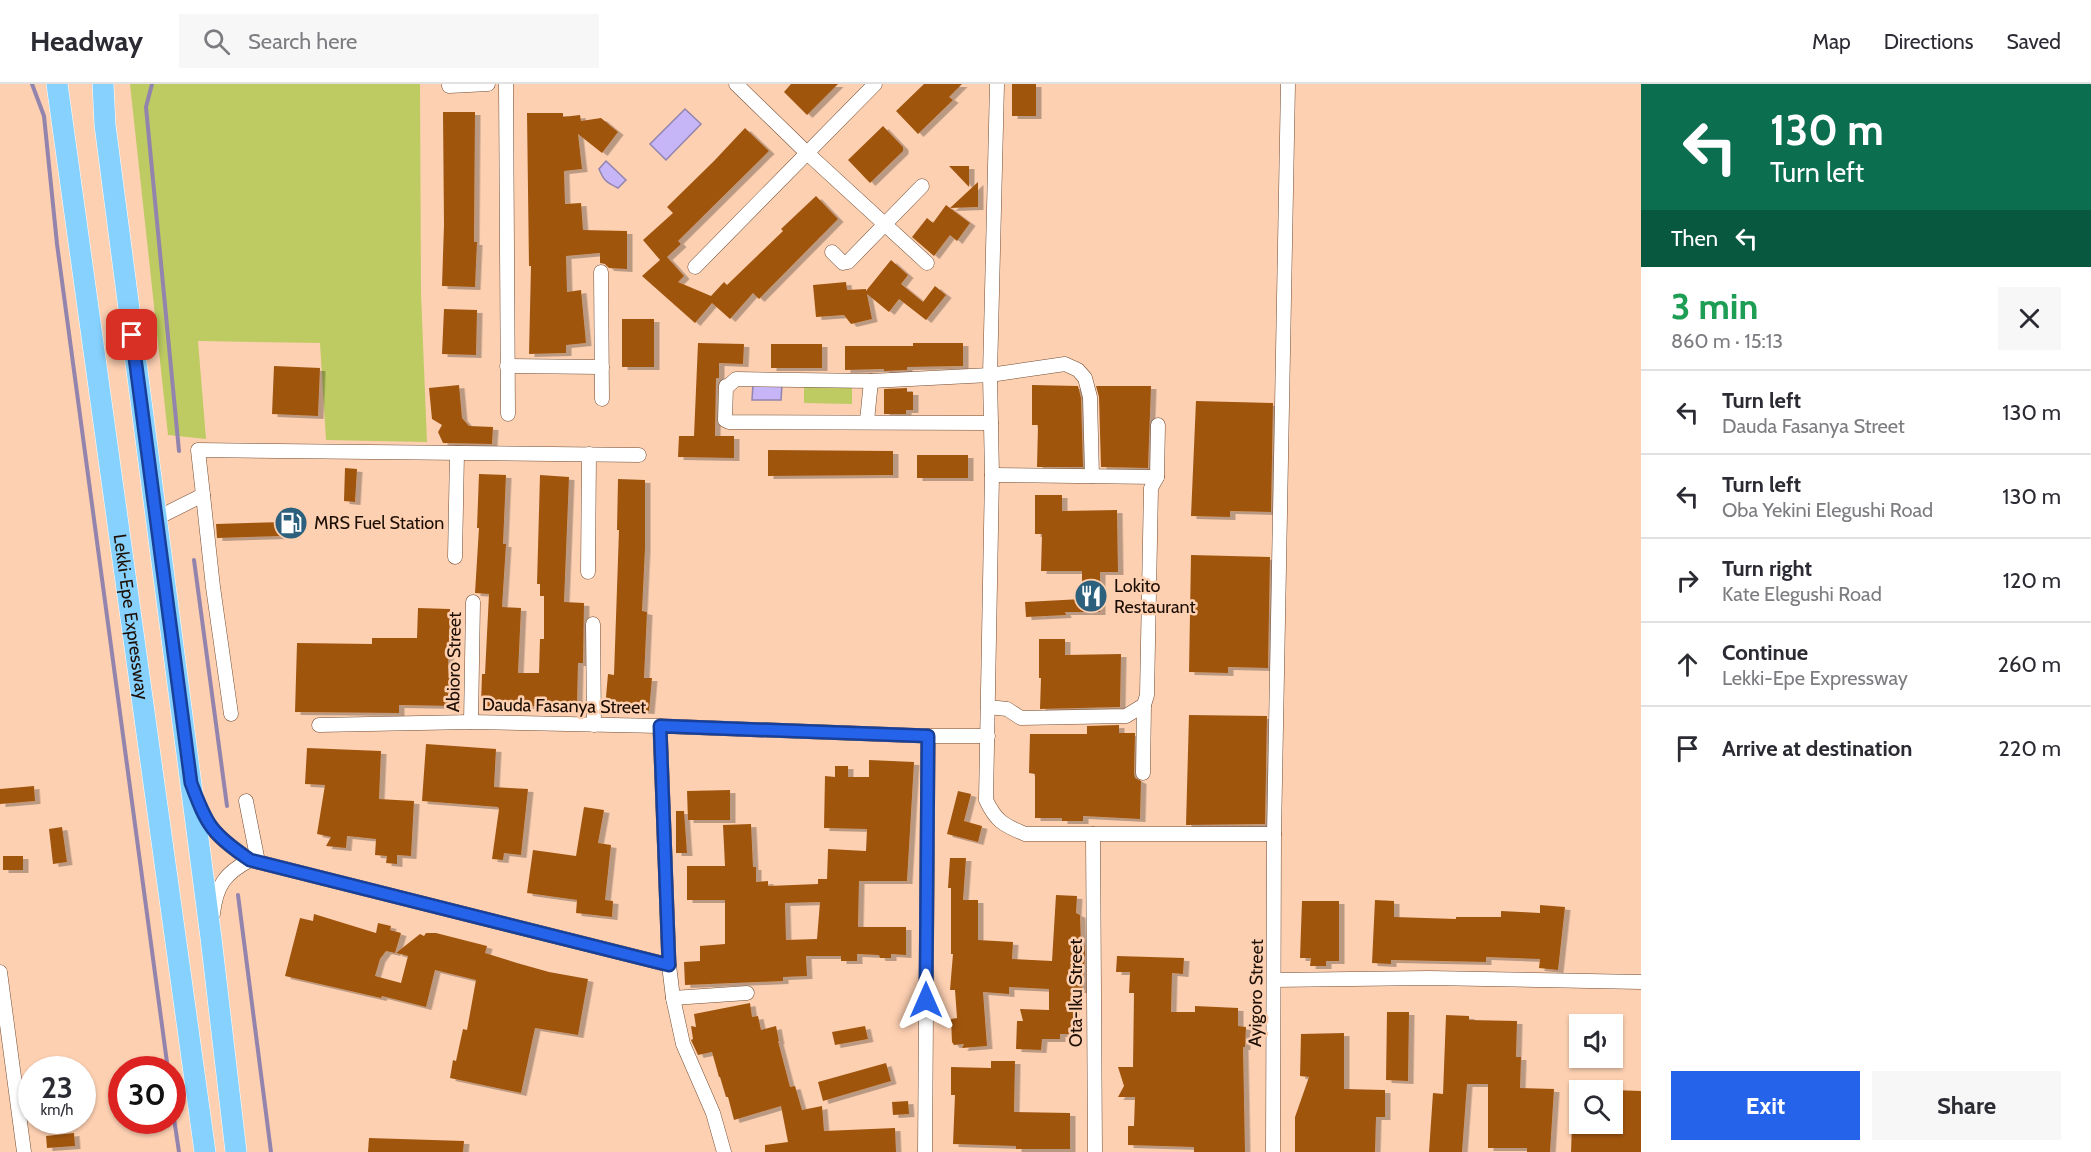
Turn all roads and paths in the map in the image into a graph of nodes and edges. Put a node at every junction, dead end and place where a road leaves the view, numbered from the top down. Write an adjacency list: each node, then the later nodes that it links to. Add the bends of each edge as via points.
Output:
1 (91, 84): 20 (highway, via 117,300)
2 (103, 84): 12 (highway, Lekki-Epe Expressway)
3 (109, 84): 12 (highway)
4 (488, 84): 11 (street)
5 (506, 84): 21 (street)
6 (736, 84): 13 (street)
7 (875, 84): 13 (street)
8 (997, 84): 23 (street)
9 (1288, 84): 55 (street, Ayigoro Street)
10 (55, 86): 65 (highway, Lekki-Epe Expressway)
11 (449, 86)
12 (105, 125): 20 (highway, Lekki-Epe Expressway)
13 (806, 152): 15 (street); 18 (street)
14 (922, 186): 15 (street)
15 (885, 224): 16 (street, via 846,264); 17 (street)
16 (832, 252)
17 (927, 263)
18 (695, 267)
19 (601, 272): 22 (street)
20 (132, 335): 37 (highway, Lekki-Epe Expressway)
21 (507, 366): 22 (street); 26 (street)
22 (602, 367): 25 (street)
23 (990, 375): 24 (street); 28 (street); 34 (street, via 1065,364 1078,369 1090,397)
24 (871, 381): 27 (street); 27 (street, via 736,379 726,386 725,420 729,422)
25 (602, 399)
26 (508, 414)
27 (867, 422): 28 (street)
28 (991, 423): 33 (street)
29 (1158, 425): 35 (street)
30 (457, 453): 31 (street); 36 (street, via 198,450); 38 (street)
31 (589, 454): 32 (street); 39 (street)
32 (639, 454)
33 (992, 475): 34 (street); 43 (street)
34 (1092, 476): 35 (street)
35 (1158, 477): 42 (street, via 1151,488)
36 (202, 495): 37 (street); 44 (street)
37 (157, 518): 52 (highway, Lekki-Epe Expressway)
38 (455, 557)
39 (588, 572)
40 (473, 602): 45 (street, Abioro Street)
41 (593, 624): 47 (street)
42 (1144, 705): 43 (street, via 1126,716 1021,718 1007,709); 51 (street)
43 (988, 707): 50 (street)
44 (231, 714)
45 (471, 722): 46 (street, Dauda Fasanya Street); 47 (street, Dauda Fasanya Street)
46 (319, 725)
47 (594, 725): 48 (street, Dauda Fasanya Street)
48 (660, 726): 49 (street, Dauda Fasanya Street); 58 (street)
49 (928, 736): 50 (street, Dauda Fasanya Street); 68 (street)
50 (988, 736): 54 (street, via 986,800 994,817 1025,834)
51 (1143, 773)
52 (191, 783): 56 (street, via 203,816 215,833); 57 (highway, Lekki-Epe Expressway)
53 (246, 801): 56 (street)
54 (1092, 834): 55 (street); 69 (street, Ota-Iku Street)
55 (1274, 834): 60 (street, Ayigoro Street)
56 (254, 861): 57 (street, via 225,877 214,908); 58 (street)
57 (211, 938): 66 (highway, Lekki-Epe Expressway)
58 (669, 965): 63 (street)
59 (0, 972): 64 (street)
60 (1274, 980): 61 (street); 70 (street, Ayigoro Street)
61 (1641, 982)
62 (747, 993): 63 (street)
63 (673, 998): 67 (street, via 683,1044 713,1113)
64 (24, 1152)
65 (205, 1152)
66 (236, 1152)
67 (724, 1152)
68 (925, 1152)
69 (1095, 1152)
70 (1273, 1152)

